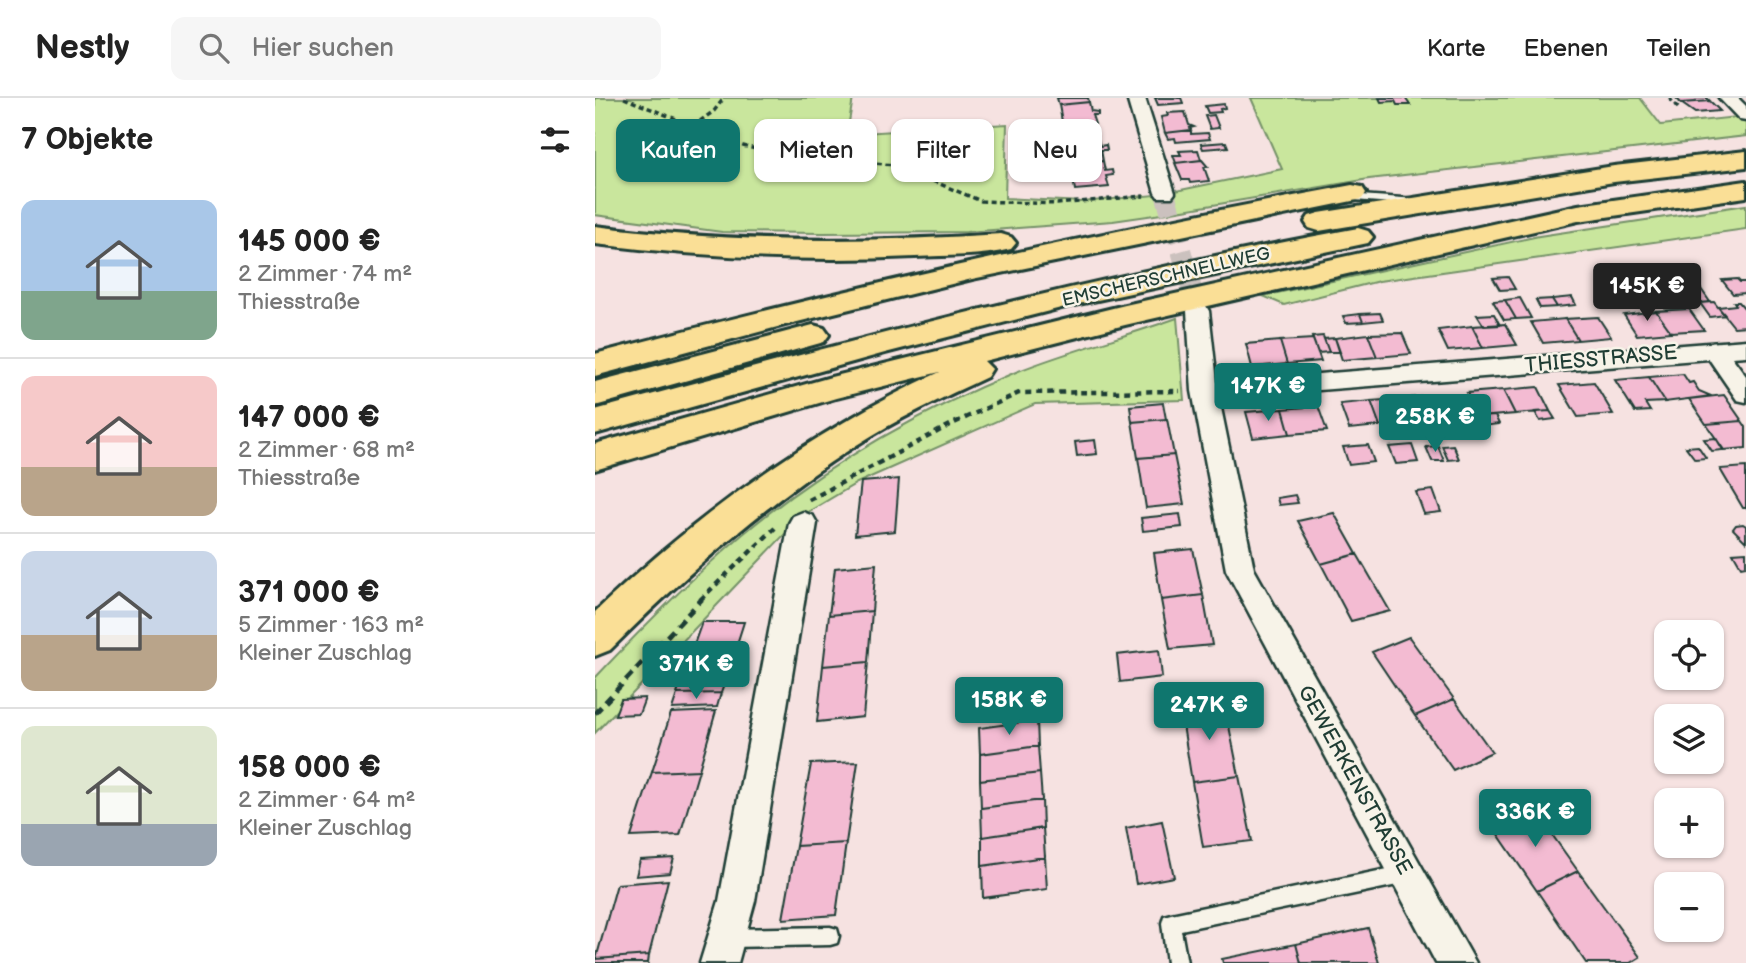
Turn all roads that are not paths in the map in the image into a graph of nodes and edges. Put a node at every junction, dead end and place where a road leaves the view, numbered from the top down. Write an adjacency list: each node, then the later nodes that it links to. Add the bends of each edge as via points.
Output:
1 (1136, 98): 8 (street)
2 (1728, 98): 3 (street)
3 (1746, 116)
4 (1746, 142): 9 (highway, via 1504,169)
5 (1746, 159): 10 (highway, EMSCHERSCHNELLWEG)
6 (1746, 179): 21 (highway, EMSCHERSCHNELLWEG, via 1574,200 1301,246 941,328)
7 (1746, 189): 14 (highway, via 1565,216)
8 (1165, 193)
9 (1335, 196): 10 (lane); 11 (highway)
10 (1429, 202): 19 (highway, EMSCHERSCHNELLWEG, via 1118,262 903,312)
11 (1171, 227): 12 (highway, via 918,249 832,251 730,249); 17 (highway, via 922,280)
12 (595, 235)
13 (1198, 311): 18 (street, GEWERKENSTRASSE)
14 (1125, 315): 22 (highway, via 831,388); 24 (highway, via 979,368 912,398 844,437 717,529)
15 (1746, 348): 16 (street, THIESSTRASSE)
16 (1715, 350): 18 (street, THIESSTRASSE); 20 (street)
17 (595, 365)
18 (1204, 391): 25 (street, GEWERKENSTRASSE, via 1240,570)
19 (595, 394)
20 (1746, 394)
21 (595, 422)
22 (595, 457)
23 (796, 516): 27 (street, via 737,901)
24 (595, 638)
25 (1407, 874): 28 (lane, via 1171,923); 29 (street, GEWERKENSTRASSE)
26 (830, 936): 27 (lane)
27 (723, 950)
28 (1177, 963)
29 (1457, 963)

